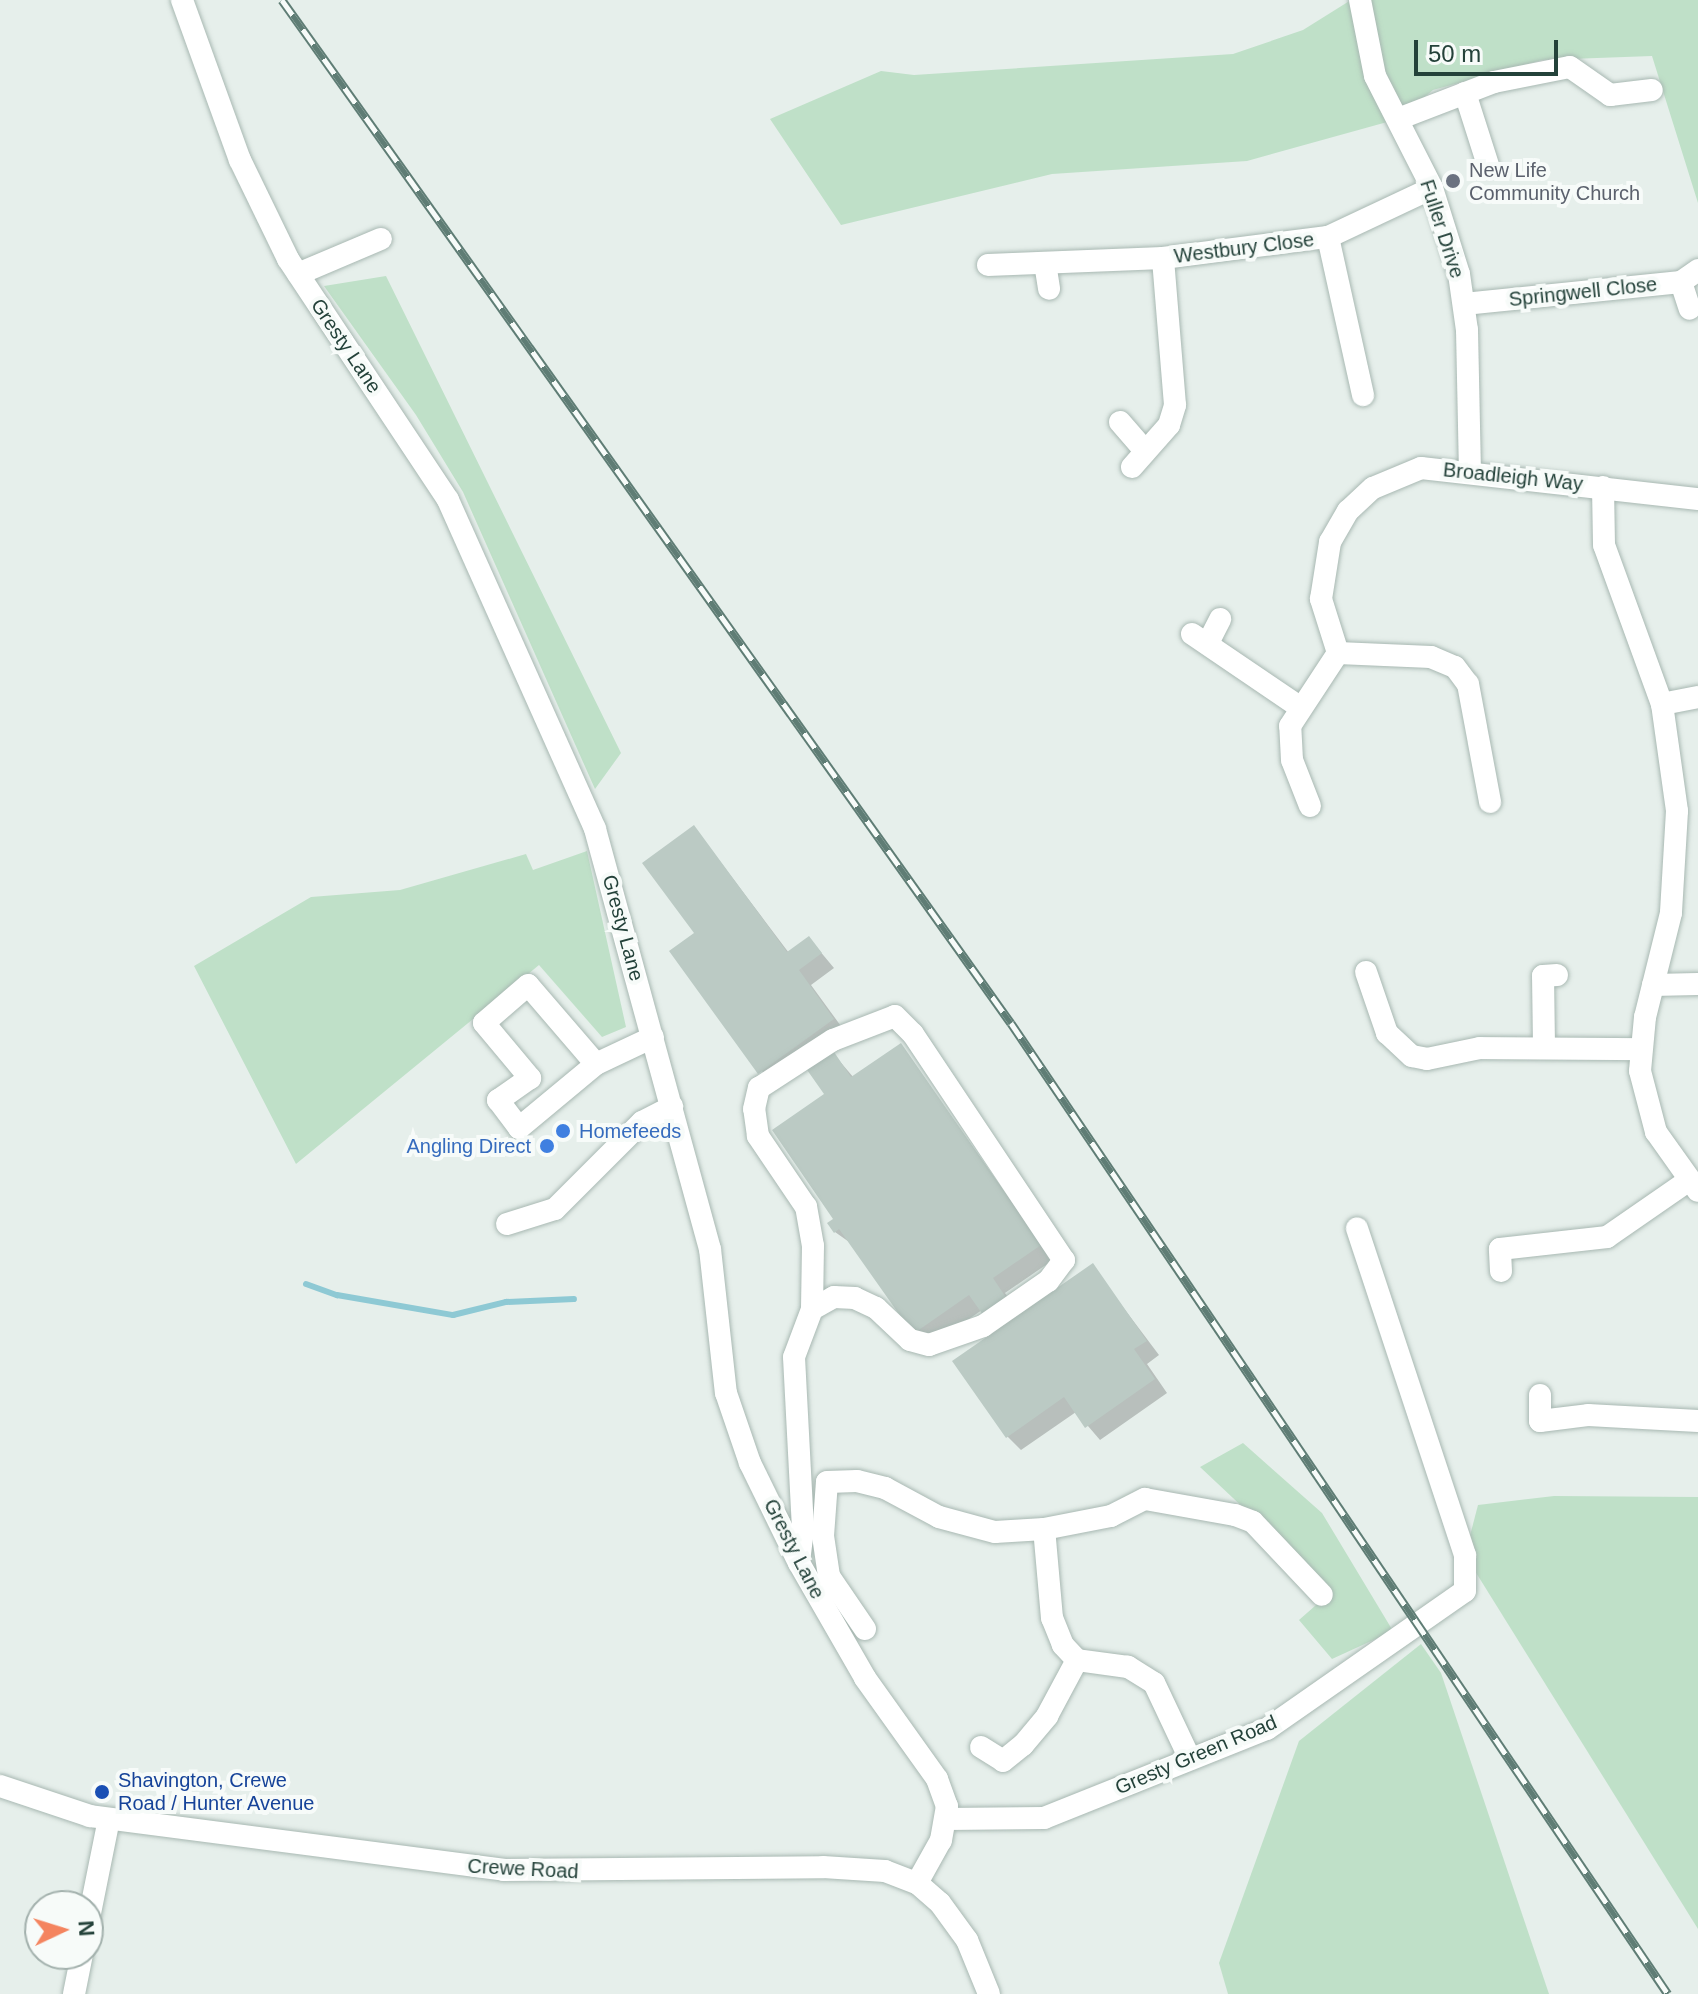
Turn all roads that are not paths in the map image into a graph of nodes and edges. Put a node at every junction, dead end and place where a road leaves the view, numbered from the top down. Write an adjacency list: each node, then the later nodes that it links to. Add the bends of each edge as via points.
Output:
1 (182, 0): 13 (street, Gresty Lane, via 240,160)
2 (1360, 0): 5 (street, Fuller Drive, via 1375,76)
3 (1652, 90): 4 (street, via 1610,95 1570,67)
4 (1465, 93): 5 (street); 6 (street)
5 (1398, 119): 7 (street, Fuller Drive)
6 (1488, 165)
7 (1432, 188): 8 (street, Westbury Close); 16 (street, Fuller Drive)
8 (1328, 237): 10 (street, Westbury Close); 18 (street)
9 (381, 239): 13 (street)
10 (1163, 258): 11 (street, Westbury Close); 19 (street, via 1175,405 1169,425 1138,459)
11 (1045, 263): 12 (street, Westbury Close); 15 (street)
12 (988, 265)
13 (298, 274): 35 (street, Gresty Lane, via 448,500 595,829)
14 (1690, 276): 16 (street, Springwell Close); 17 (street)
15 (1049, 289)
16 (1464, 304): 20 (street, Fuller Drive)
17 (1690, 309)
18 (1363, 395)
19 (1120, 422)
20 (1470, 470): 21 (street, Broadleigh Way); 24 (street, Broadleigh Way, via 1404,472 1373,488 1348,511 1330,542 1321,579 1324,618)
21 (1603, 487): 22 (street, Broadleigh Way); 26 (street, via 1604,545)
22 (1698, 499)
23 (1220, 619): 27 (street, via 1200,639)
24 (1338, 653): 27 (street); 28 (street, via 1431,657 1455,667 1468,684)
25 (1698, 697): 26 (street)
26 (1662, 704): 30 (street)
27 (1298, 706): 29 (street, via 1289,747)
28 (1490, 802)
29 (1309, 806)
30 (1687, 809): 34 (street, via 1671,913)
31 (1366, 972): 36 (street, via 1387,1033 1412,1056)
32 (1543, 976): 36 (street)
33 (1698, 984): 34 (street)
34 (1653, 985): 37 (street)
35 (653, 1037): 38 (street); 39 (street, Gresty Lane)
36 (1544, 1046): 37 (street)
37 (1640, 1049): 40 (street, via 1650,1115 1665,1148)
38 (596, 1064): 38 (street, via 528,985 484,1023 530,1078 498,1100 519,1128)
39 (672, 1107): 41 (street, via 642,1122 555,1209); 48 (street, Gresty Lane, via 710,1249 726,1393 750,1463)
40 (1693, 1186): 43 (street, via 1607,1237)
41 (507, 1224)
42 (1357, 1228): 53 (street, Gresty Green Road, via 1465,1555 1465,1591 1267,1729)
43 (1500, 1249)
44 (812, 1309): 44 (street, via 834,1297 855,1298 876,1308 910,1340 929,1345 983,1326 1048,1281 1064,1260 913,1034 895,1016 833,1040 759,1088 754,1109 758,1136 806,1207 813,1246); 48 (street, via 794,1357 803,1529)
45 (1540, 1395): 46 (street, via 1540,1432 1588,1415)
46 (1698, 1421)
47 (1044, 1529): 49 (street, via 1111,1516 1145,1499 1235,1515 1253,1522); 50 (street, via 995,1532 939,1517 885,1488 857,1481 827,1482 823,1536 829,1576); 51 (street, via 1052,1618 1063,1645)
48 (799, 1563): 56 (street, Gresty Lane, via 865,1678 937,1779)
49 (1322, 1595)
50 (865, 1629)
51 (1077, 1660): 52 (street, via 1047,1716 1023,1745 1003,1761); 53 (street, via 1128,1667 1154,1683)
52 (981, 1747)
53 (1190, 1759): 56 (street, Gresty Green Road, via 1044,1818)
54 (0, 1786): 55 (street, Crewe Road)
55 (109, 1819): 57 (street, Crewe Road, via 503,1870 849,1867 885,1871); 58 (street)
56 (947, 1819): 57 (street)
57 (917, 1883): 61 (street, via 967,1940)
58 (95, 1890)
59 (79, 1970): 60 (street)
60 (74, 1994)
61 (989, 1994)

